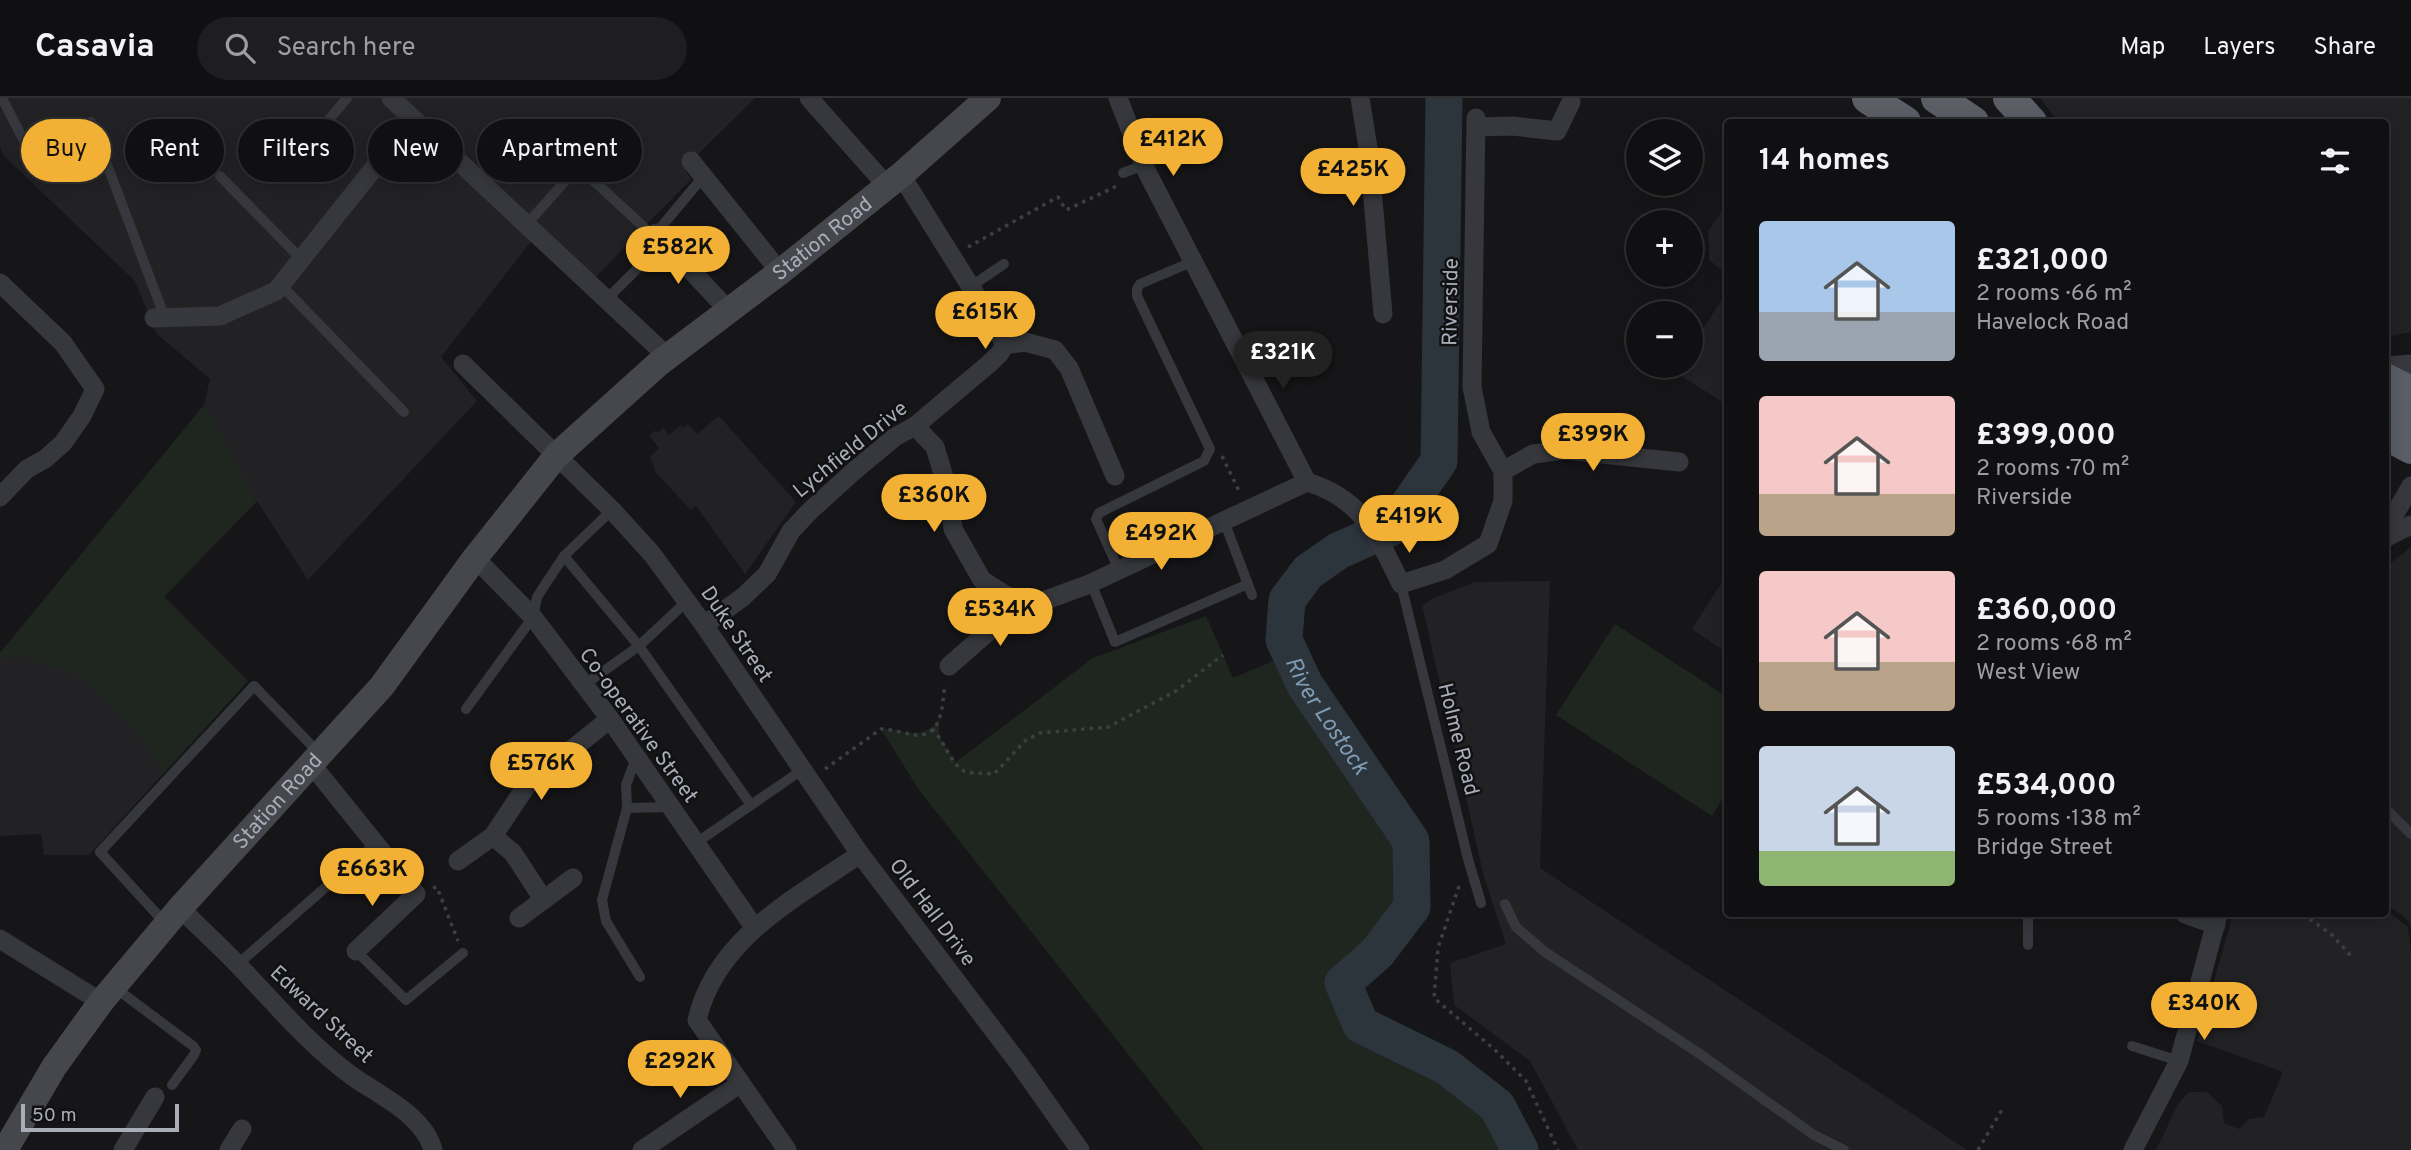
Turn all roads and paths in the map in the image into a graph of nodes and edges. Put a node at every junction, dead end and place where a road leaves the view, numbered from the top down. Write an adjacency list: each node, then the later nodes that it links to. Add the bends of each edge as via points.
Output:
1 (2, 98): 38 (lane, via 24,141 91,122)
2 (347, 98): 14 (lane)
3 (391, 98): 15 (street)
4 (809, 98): 24 (street)
5 (988, 98): 12 (main road, Station Road)
6 (1118, 98): 19 (street)
7 (1360, 98): 37 (street)
8 (1868, 98): 13 (highway)
9 (1937, 98): 16 (highway)
10 (2009, 98): 17 (highway)
11 (1571, 102): 55 (street, Riverside, via 1557,131 1476,123 1472,387 1482,432)
12 (966, 110): 24 (main road, Station Road)
13 (1893, 112)
14 (329, 119)
15 (413, 119)
16 (1968, 119)
17 (2028, 119)
18 (463, 165): 25 (street)
19 (1146, 168): 21 (lane); 27 (path, via 1066,210 1058,197); 29 (street)
20 (697, 169): 26 (lane); 31 (street)
21 (1123, 173)
22 (368, 176): 28 (street)
23 (224, 180): 28 (lane)
24 (894, 181): 27 (street); 31 (main road, Station Road)
25 (527, 224): 26 (lane, via 580,168); 35 (street)
26 (660, 237): 35 (lane); 36 (street)
27 (952, 256): 34 (street)
28 (301, 260): 33 (street)
29 (1194, 261): 52 (lane, via 1140,284 1137,296); 57 (street)
30 (1004, 264): 34 (lane)
31 (780, 272): 36 (main road, Station Road)
32 (0, 283): 59 (street, via 63,342 95,389 63,443 27,469)
33 (281, 285): 38 (street, via 220,316); 47 (lane)
34 (970, 287): 39 (street)
35 (608, 299): 40 (street)
36 (729, 311): 40 (main road, Station Road)
37 (1383, 314)
38 (160, 318)
39 (1004, 345): 49 (street, Lychfield Drive, via 990,363); 56 (street, via 1025,342 1055,350 1069,368)
40 (668, 357): 53 (main road, Station Road)
41 (463, 364): 53 (street)
42 (2411, 364): 43 (street)
43 (2389, 366)
44 (2389, 381): 45 (highway)
45 (2411, 392)
46 (2389, 409): 48 (highway)
47 (404, 412)
48 (2411, 422)
49 (915, 426): 73 (street, via 935,447 949,494 953,529 970,561 982,580); 76 (street, Lychfield Drive, via 895,437 811,510 790,531 766,574)
50 (2389, 436): 51 (highway)
51 (2411, 448)
52 (1209, 454): 60 (path, via 1223,457); 68 (lane, via 1204,461 1099,513 1096,519)
53 (557, 455): 61 (street, Duke Street); 67 (main road, Station Road)
54 (1679, 462): 55 (street, via 1564,450 1532,454)
55 (1503, 471): 71 (street, via 1503,500 1488,544 1445,570)
56 (1115, 476)
57 (1307, 482): 60 (street); 71 (street, via 1328,488 1362,513)
58 (2411, 486): 63 (street)
59 (0, 497)
60 (1247, 509): 62 (street)
61 (612, 510): 66 (lane); 74 (street, Duke Street)
62 (1224, 520): 68 (street); 70 (lane)
63 (2389, 524)
64 (2411, 525): 65 (street)
65 (2389, 536)
66 (564, 556): 75 (lane, via 537,597); 77 (lane)
67 (475, 558): 75 (street, Co-operative Street); 85 (main road, Station Road, via 382,686)
68 (1119, 570): 69 (street)
69 (1091, 583): 70 (lane, via 1115,642); 73 (street, via 1043,601)
70 (1248, 584): 72 (lane)
71 (1401, 584): 96 (lane, Holme Road)
72 (1252, 595)
73 (1007, 596): 79 (street, via 989,631)
74 (687, 600): 76 (street, Duke Street); 77 (lane)
75 (533, 617): 80 (street, Co-operative Street); 81 (lane)
76 (704, 625): 86 (street, Duke Street)
77 (639, 646): 80 (lane); 87 (lane)
78 (1223, 656): 83 (path, via 1176,691 1108,727 1040,733 1026,740 994,774 965,771)
79 (949, 666): 83 (path, via 939,720)
80 (584, 685): 82 (street, Co-operative Street)
81 (466, 709)
82 (610, 719): 84 (street, Co-operative Street); 92 (street, via 527,785)
83 (932, 729): 86 (path, via 919,735 881,729)
84 (636, 758): 88 (lane, via 626,785); 89 (street, Co-operative Street)
85 (316, 760): 94 (street); 103 (main road, Station Road); 103 (lane, via 254,686 100,852)
86 (805, 775): 87 (lane); 95 (street, Duke Street)
87 (751, 805): 93 (lane)
88 (626, 807): 89 (lane); 115 (lane, via 602,900 606,921)
89 (670, 807): 93 (street, Co-operative Street)
90 (2389, 812): 91 (lane)
91 (2411, 834)
92 (493, 836): 97 (street); 100 (street, via 513,853)
93 (696, 843): 108 (street, Co-operative Street)
94 (375, 844): 99 (street); 114 (lane)
95 (860, 854): 108 (street, Old Hall Drive); 130 (street, Old Hall Drive)
96 (1468, 859): 101 (lane, Holme Road); 131 (path, via 1438,948 1434,998 1526,1081)
97 (458, 861)
98 (573, 878): 100 (street)
99 (416, 894): 111 (street); 112 (path, via 437,887)
100 (544, 899): 106 (street)
101 (1481, 903)
102 (1504, 904): 132 (lane, via 1516,927 1545,952 1814,1135)
103 (173, 917): 114 (street, Edward Street); 116 (main road, Station Road)
104 (2028, 917): 110 (lane)
105 (2306, 917): 113 (path)
106 (519, 918)
107 (2217, 919): 118 (street)
108 (754, 927): 119 (street, Old Hall Drive, via 715,972 697,1020)
109 (0, 939): 116 (street)
110 (2028, 945)
111 (356, 951): 112 (lane, via 406,1000)
112 (463, 953)
113 (2352, 957)
114 (238, 964): 127 (street, Edward Street, via 349,1074 411,1116)
115 (640, 977)
116 (107, 994): 120 (lane, via 196,1050); 124 (main road, Station Road)
117 (2132, 1046): 118 (lane)
118 (2179, 1062): 134 (street)
119 (741, 1083): 128 (street); 129 (street, Old Hall Drive)
120 (172, 1085)
121 (155, 1097): 125 (street)
122 (2003, 1108): 133 (path)
123 (242, 1129): 126 (street)
124 (6, 1137)
125 (123, 1150)
126 (229, 1150)
127 (433, 1150)
128 (642, 1150)
129 (787, 1150)
130 (1080, 1150)
131 (1558, 1150)
132 (1844, 1150)
133 (1978, 1150)
134 (2133, 1150)

